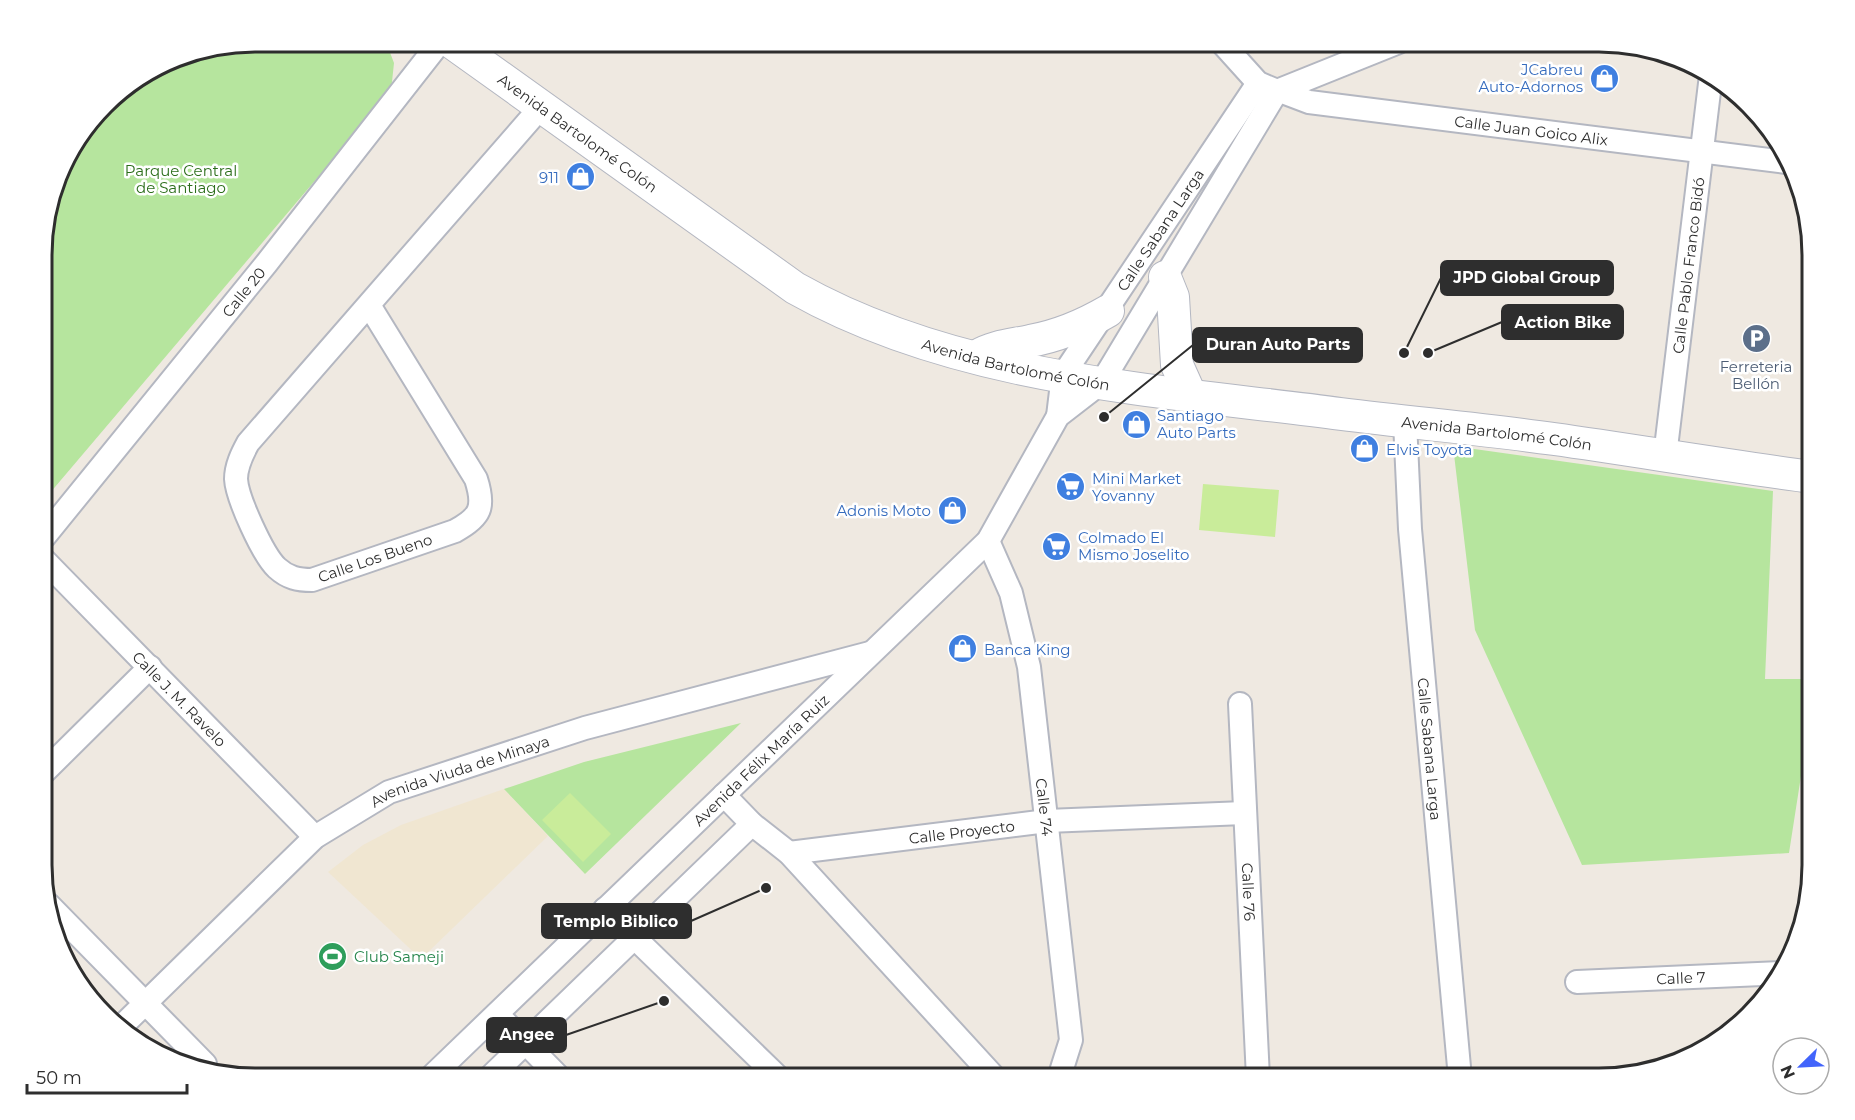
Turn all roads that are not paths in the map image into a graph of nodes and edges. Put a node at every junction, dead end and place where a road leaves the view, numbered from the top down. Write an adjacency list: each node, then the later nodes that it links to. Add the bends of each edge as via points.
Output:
1 (432, 52): 21 (street, Calle 20)
2 (464, 52): 7 (main road, Avenida Bartolomé Colón)
3 (1232, 52): 6 (street)
4 (1371, 52): 6 (street)
5 (1709, 85): 8 (street, Calle Pablo Franco Bidó)
6 (1271, 88): 8 (street, Calle Juan Goico Alix, via 1309,102); 10 (street, Calle Sabana Larga); 12 (street, Calle Sabana Larga)
7 (540, 108): 11 (street, Calle Los Bueno); 13 (main road, Avenida Bartolomé Colón, via 795,288 844,314 916,343)
8 (1701, 152): 9 (street, Calle Juan Goico Alix); 19 (street, Calle Pablo Franco Bidó)
9 (1779, 161)
10 (1165, 277): 15 (street, Calle Sabana Larga); 16 (main road, via 1173,297 1177,365)
11 (369, 305): 11 (street, Calle Los Bueno, via 476,479 482,497 480,510 470,523 455,531 312,580 298,580 287,576 269,559 240,497 236,479 239,461 262,425)
12 (1108, 311): 13 (main road, via 1070,330 998,347); 14 (street, Calle Sabana Larga)
13 (974, 357): 14 (main road, Avenida Bartolomé Colón)
14 (1063, 375): 15 (main road, Avenida Bartolomé Colón); 17 (street, Avenida Félix María Ruiz)
15 (1102, 382): 16 (main road, Avenida Bartolomé Colón); 17 (street, Avenida Félix María Ruiz)
16 (1190, 394): 18 (main road, Avenida Bartolomé Colón)
17 (1059, 416): 22 (street, Avenida Félix María Ruiz)
18 (1405, 422): 19 (main road, Avenida Bartolomé Colón); 47 (street, Calle Sabana Larga, via 1410,529)
19 (1665, 456): 20 (main road, Avenida Bartolomé Colón)
20 (1802, 475)
21 (52, 527)
22 (988, 541): 24 (street, Avenida Félix María Ruiz); 30 (street, Calle 74, via 1011,593 1029,668)
23 (52, 568): 25 (street, Calle J. M. Ravelo)
24 (872, 652): 28 (street, Avenida Félix María Ruiz); 32 (street, Avenida Viuda de Minaya, via 585,728 389,792)
25 (150, 667): 27 (street); 32 (street, Calle J. M. Ravelo)
26 (1240, 704): 29 (street, Calle 76)
27 (52, 764)
28 (724, 795): 31 (street); 34 (street, Avenida Félix María Ruiz)
29 (1244, 813): 30 (street, Calle Proyecto); 46 (street, Calle 76)
30 (1047, 821): 33 (street, Calle Proyecto); 45 (street, Calle 74, via 1071,1040)
31 (752, 824): 33 (street); 36 (street)
32 (315, 837): 39 (street, Avenida Viuda de Minaya)
33 (789, 853): 44 (street)
34 (605, 909): 36 (street); 40 (street, Avenida Félix María Ruiz)
35 (59, 915): 39 (street)
36 (637, 937): 42 (street); 51 (street)
37 (1770, 974): 38 (street, Calle 7)
38 (1577, 982)
39 (145, 1003): 41 (street, Avenida Viuda de Minaya); 43 (street)
40 (497, 1014): 42 (street); 48 (street, Avenida Félix María Ruiz)
41 (127, 1021)
42 (525, 1043): 49 (street); 50 (street)
43 (202, 1060)
44 (985, 1067)
45 (1062, 1067)
46 (1257, 1067)
47 (1459, 1067)
48 (441, 1068)
49 (499, 1068)
50 (550, 1068)
51 (769, 1068)

